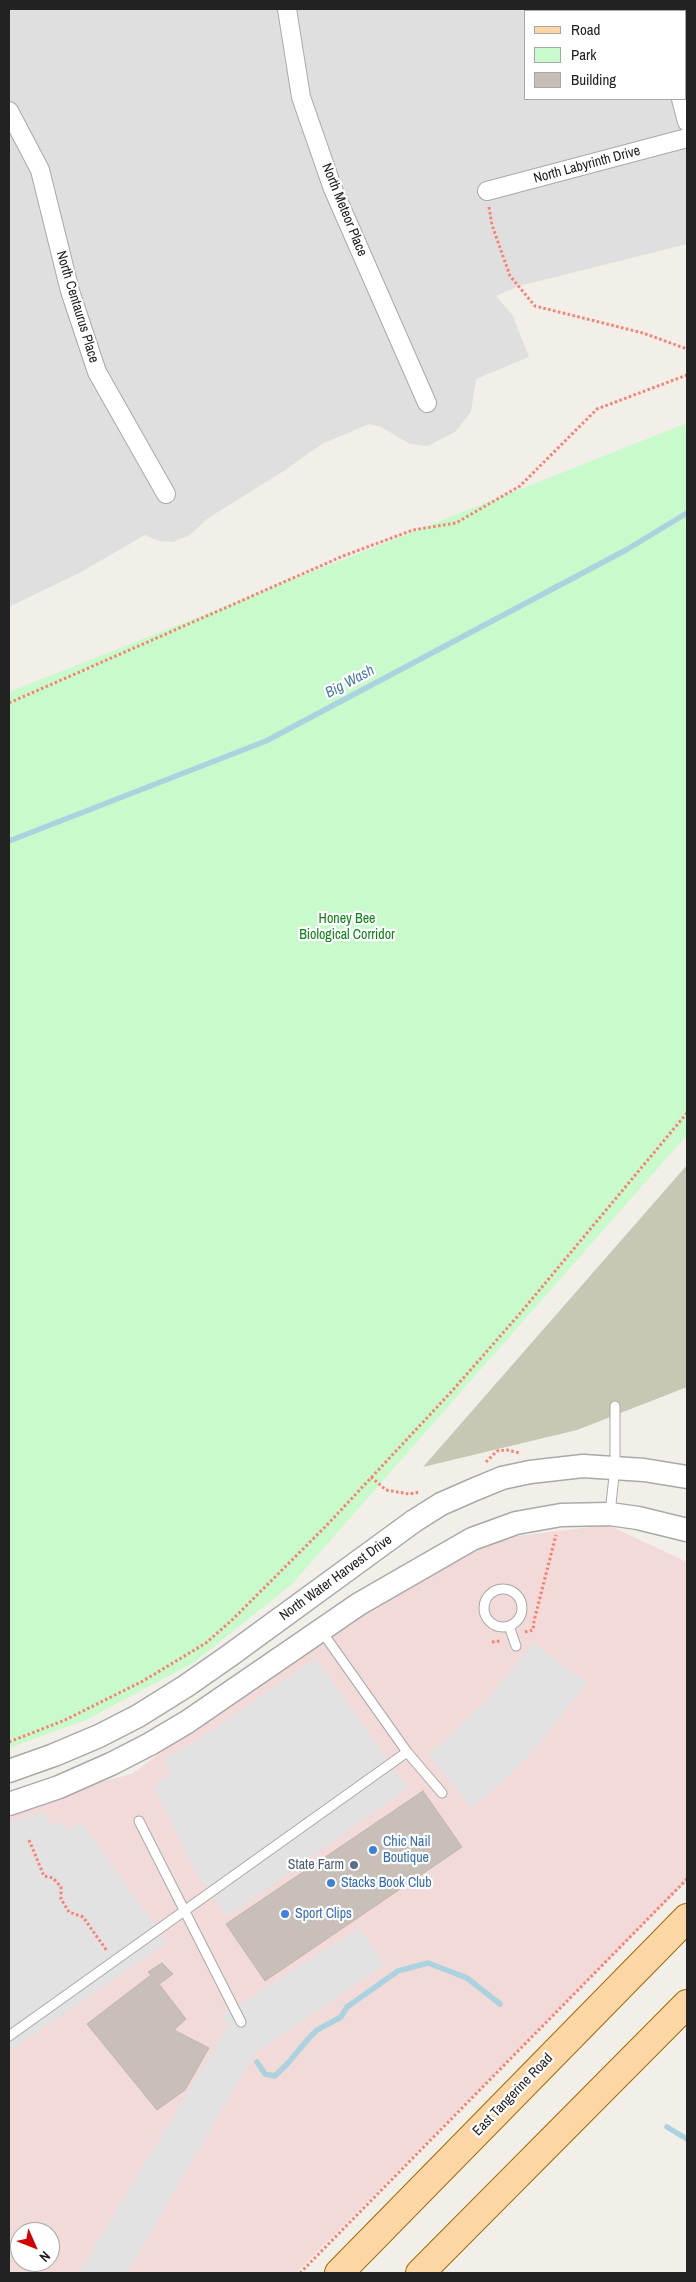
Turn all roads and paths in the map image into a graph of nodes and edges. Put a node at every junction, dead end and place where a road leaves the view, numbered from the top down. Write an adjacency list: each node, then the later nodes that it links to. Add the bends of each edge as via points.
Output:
1 (287, 9): 9 (street, North Meteor Place, via 302,97 333,189)
2 (681, 100): 4 (street)
3 (9, 111): 10 (street, North Centaurus Place, via 40,170 70,291 97,372)
4 (687, 122)
5 (687, 138): 6 (street, North Labyrinth Drive)
6 (487, 191): 7 (path, via 492,225 510,276 535,306 643,333)
7 (687, 349)
8 (687, 375): 11 (path, via 597,408 520,486 456,523 412,530 343,556)
9 (427, 403)
10 (166, 494)
11 (9, 703)
12 (687, 1113): 24 (path, via 517,1318 452,1391 327,1525 232,1620 176,1663 65,1720)
13 (615, 1406): 14 (lane)
14 (615, 1467): 15 (street, North Water Harvest Drive); 16 (lane); 26 (street, North Water Harvest Drive, via 584,1466 530,1472 502,1478 441,1504 162,1701 98,1736)
15 (687, 1477)
16 (610, 1514): 17 (street); 18 (street)
17 (562, 1515): 20 (street, via 516,1523 472,1539); 21 (path, via 533,1630)
18 (687, 1530)
19 (509, 1626): 19 (lane, via 516,1622 522,1606 513,1592 496,1590 484,1602 486,1618 500,1627); 21 (lane)
20 (320, 1629): 25 (lane); 28 (street, via 187,1722 150,1744 59,1787)
21 (512, 1636): 22 (path); 23 (lane)
22 (492, 1642)
23 (516, 1646)
24 (9, 1742)
25 (407, 1752): 27 (lane); 32 (lane)
26 (9, 1771)
27 (442, 1793)
28 (9, 1804)
29 (139, 1821): 32 (lane)
30 (28, 1840): 34 (path, via 44,1876 53,1878 61,1887 60,1899 69,1912 83,1917)
31 (687, 1879): 38 (path)
32 (184, 1911): 34 (lane); 36 (lane)
33 (687, 1918): 39 (main road, East Tangerine Road)
34 (114, 1961): 37 (lane)
35 (687, 2004): 40 (main road)
36 (241, 2022)
37 (9, 2036)
38 (300, 2273)
39 (339, 2273)
40 (420, 2273)

